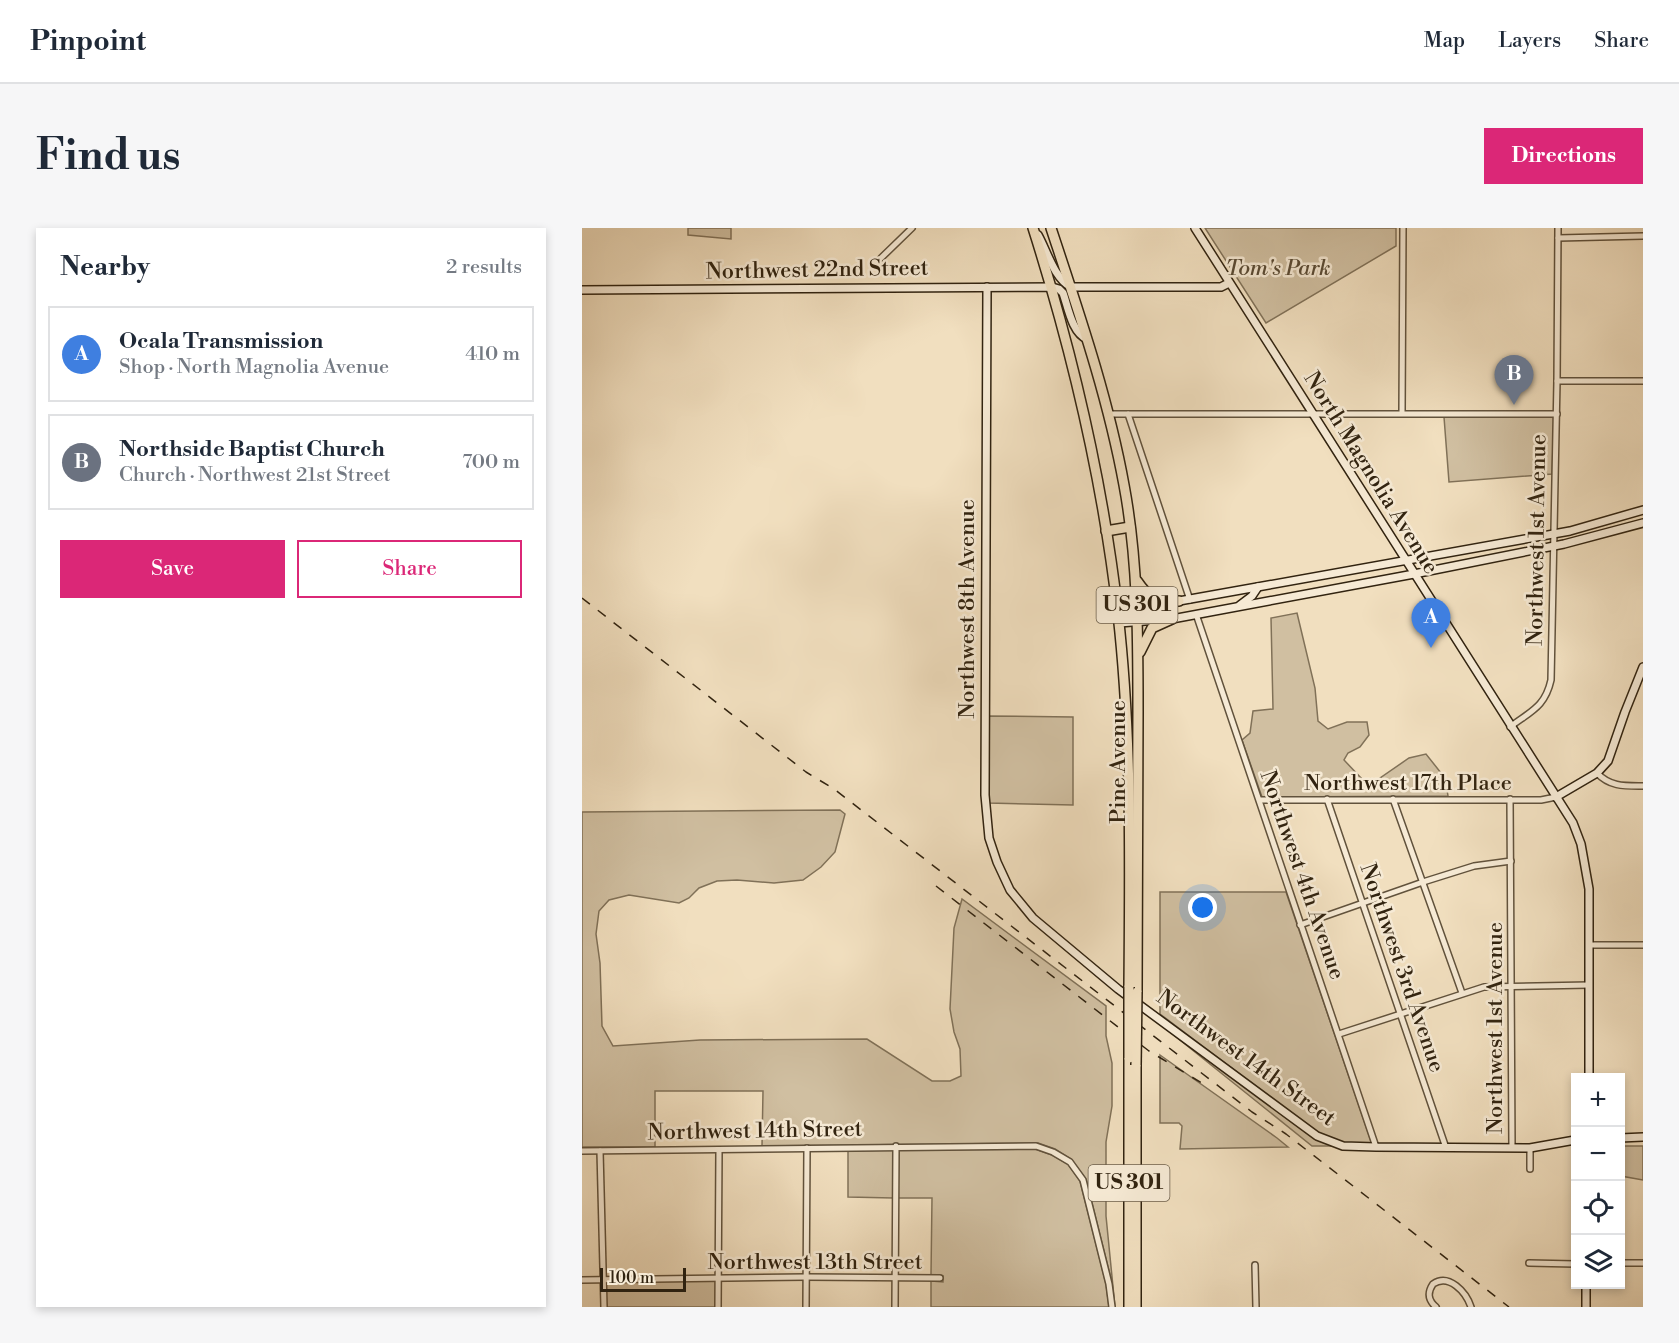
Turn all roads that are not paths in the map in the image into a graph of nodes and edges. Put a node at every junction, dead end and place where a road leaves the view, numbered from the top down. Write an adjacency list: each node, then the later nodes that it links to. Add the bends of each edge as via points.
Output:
1 (912, 228): 9 (street)
2 (1034, 228): 12 (highway, Pine Avenue / US 301); 13 (street, via 1058,275)
3 (1051, 228): 13 (highway, Pine Avenue / US 301)
4 (1195, 228): 10 (street, North Magnolia Avenue)
5 (1403, 228): 18 (street)
6 (1558, 228): 8 (street, Northwest 1st Avenue)
7 (1643, 236): 8 (street)
8 (1558, 238): 16 (street, Northwest 1st Avenue)
9 (880, 258)
10 (1229, 283): 13 (street, via 1221,287); 21 (street, North Magnolia Avenue)
11 (987, 287): 12 (street, Northwest 22nd Street); 14 (street, Northwest 22nd Street); 56 (street, Northwest 8th Avenue, via 986,820 1005,881)
12 (1052, 287): 15 (street, via 1063,293 1080,335); 26 (highway, Pine Avenue / US 301, via 1086,423)
13 (1071, 287): 15 (highway, Pine Avenue / US 301)
14 (582, 290)
15 (1087, 339): 19 (highway, Pine Avenue / US 301)
16 (1557, 381): 17 (street); 22 (street, Northwest 1st Avenue)
17 (1643, 381)
18 (1402, 413): 21 (street); 22 (street)
19 (1110, 414): 20 (street); 25 (highway, Pine Avenue / US 301)
20 (1128, 414): 21 (street); 33 (street)
21 (1312, 414): 29 (street, North Magnolia Avenue)
22 (1557, 414): 27 (street, Northwest 1st Avenue)
23 (1643, 510): 27 (street)
24 (1643, 523): 28 (street)
25 (1130, 527): 26 (highway); 31 (highway, Pine Avenue / US 301)
26 (1106, 531): 39 (highway, Pine Avenue / US 301)
27 (1554, 534): 28 (street, Northwest 1st Avenue); 29 (street)
28 (1553, 546): 30 (street); 43 (street, Northwest 1st Avenue, via 1550,686 1542,704)
29 (1405, 560): 30 (street, North Magnolia Avenue); 32 (street)
30 (1414, 574): 35 (street); 43 (street, North Magnolia Avenue)
31 (1136, 579): 34 (highway, via 1152,598); 36 (highway, Pine Avenue / US 301)
32 (1258, 587): 33 (street); 35 (street)
33 (1190, 600): 34 (street)
34 (1179, 602): 36 (street)
35 (1238, 607): 37 (street)
36 (1137, 612): 39 (street); 40 (highway, Pine Avenue / US 301)
37 (1196, 614): 38 (street); 51 (street, Northwest 4th Avenue)
38 (1172, 618): 40 (street); 41 (highway, via 1152,628)
39 (1119, 619): 40 (street); 44 (highway, Pine Avenue / US 301)
40 (1137, 623): 41 (highway, Pine Avenue / US 301)
41 (1138, 657): 45 (highway, Pine Avenue / US 301)
42 (1643, 667): 46 (street, via 1608,761)
43 (1510, 726): 48 (street, North Magnolia Avenue)
44 (1127, 731): 45 (highway); 62 (highway, Pine Avenue / US 301)
45 (1138, 731): 62 (highway, Pine Avenue / US 301)
46 (1598, 772): 47 (street, via 1611,784); 48 (street)
47 (1643, 786)
48 (1556, 797): 52 (street, Northwest 17th Place); 58 (street, North Magnolia Avenue, via 1573,823 1587,869)
49 (1327, 799): 50 (street, Northwest 17th Place); 51 (street, Northwest 17th Place); 55 (street, Northwest 3rd Avenue)
50 (1393, 799): 52 (street, Northwest 17th Place); 54 (street)
51 (1260, 800): 57 (street, Northwest 4th Avenue)
52 (1510, 800): 53 (street, Northwest 1st Avenue)
53 (1511, 861): 54 (street, via 1474,866); 61 (street, Northwest 1st Avenue)
54 (1422, 882): 55 (street); 63 (street)
55 (1363, 903): 57 (street); 64 (street, Northwest 3rd Avenue)
56 (1033, 918): 72 (street, Northwest 14th Street, via 1118,989 1317,1136 1343,1146)
57 (1300, 925): 65 (street, Northwest 4th Avenue)
58 (1589, 945): 59 (street); 60 (street, North Magnolia Avenue)
59 (1643, 945)
60 (1589, 985): 61 (street); 67 (street, North Magnolia Avenue)
61 (1511, 986): 63 (street); 75 (street, Northwest 1st Avenue)
62 (1133, 990): 66 (highway, Pine Avenue / US 301, bridge)
63 (1462, 993): 64 (street)
64 (1401, 1014): 65 (street); 74 (street, Northwest 3rd Avenue)
65 (1339, 1034): 72 (street, Northwest 4th Avenue)
66 (1132, 1061): 98 (highway, Pine Avenue / US 301); 99 (highway, Pine Avenue / US 301)
67 (1588, 1073)
68 (1643, 1137): 69 (street)
69 (1625, 1138)
70 (1571, 1141): 76 (street, Northwest 14th Street)
71 (896, 1146): 73 (street, Northwest 14th Street); 88 (street); 97 (street, Northwest 14th Street, via 1036,1146 1070,1162 1083,1180)
72 (1376, 1147): 74 (street, Northwest 14th Street)
73 (807, 1148): 79 (street, Northwest 14th Street); 86 (street)
74 (1446, 1148): 75 (street, Northwest 14th Street)
75 (1512, 1148): 76 (street, Northwest 14th Street)
76 (1530, 1148): 80 (street)
77 (582, 1150): 78 (street, Northwest 14th Street)
78 (600, 1150): 79 (street, Northwest 14th Street); 91 (street)
79 (719, 1150): 87 (street)
80 (1530, 1168)
81 (1529, 1263): 84 (street)
82 (1625, 1263): 83 (street)
83 (1643, 1263)
84 (1571, 1264)
85 (1256, 1265): 100 (street)
86 (806, 1277): 87 (street, Northwest 13th Street); 88 (street, Northwest 13th Street); 95 (street)
87 (718, 1278): 91 (street, Northwest 13th Street); 94 (street)
88 (894, 1278): 89 (street, Northwest 13th Street); 96 (street)
89 (940, 1278)
90 (582, 1280): 91 (street, Northwest 13th Street)
91 (604, 1280): 93 (street)
92 (1586, 1289): 103 (street)
93 (604, 1307)
94 (718, 1307)
95 (806, 1307)
96 (895, 1307)
97 (1112, 1307)
98 (1129, 1307)
99 (1136, 1307)
100 (1256, 1307)
101 (1436, 1307): 102 (street, via 1429,1291 1442,1280 1460,1289)
102 (1471, 1307)
103 (1586, 1307)

